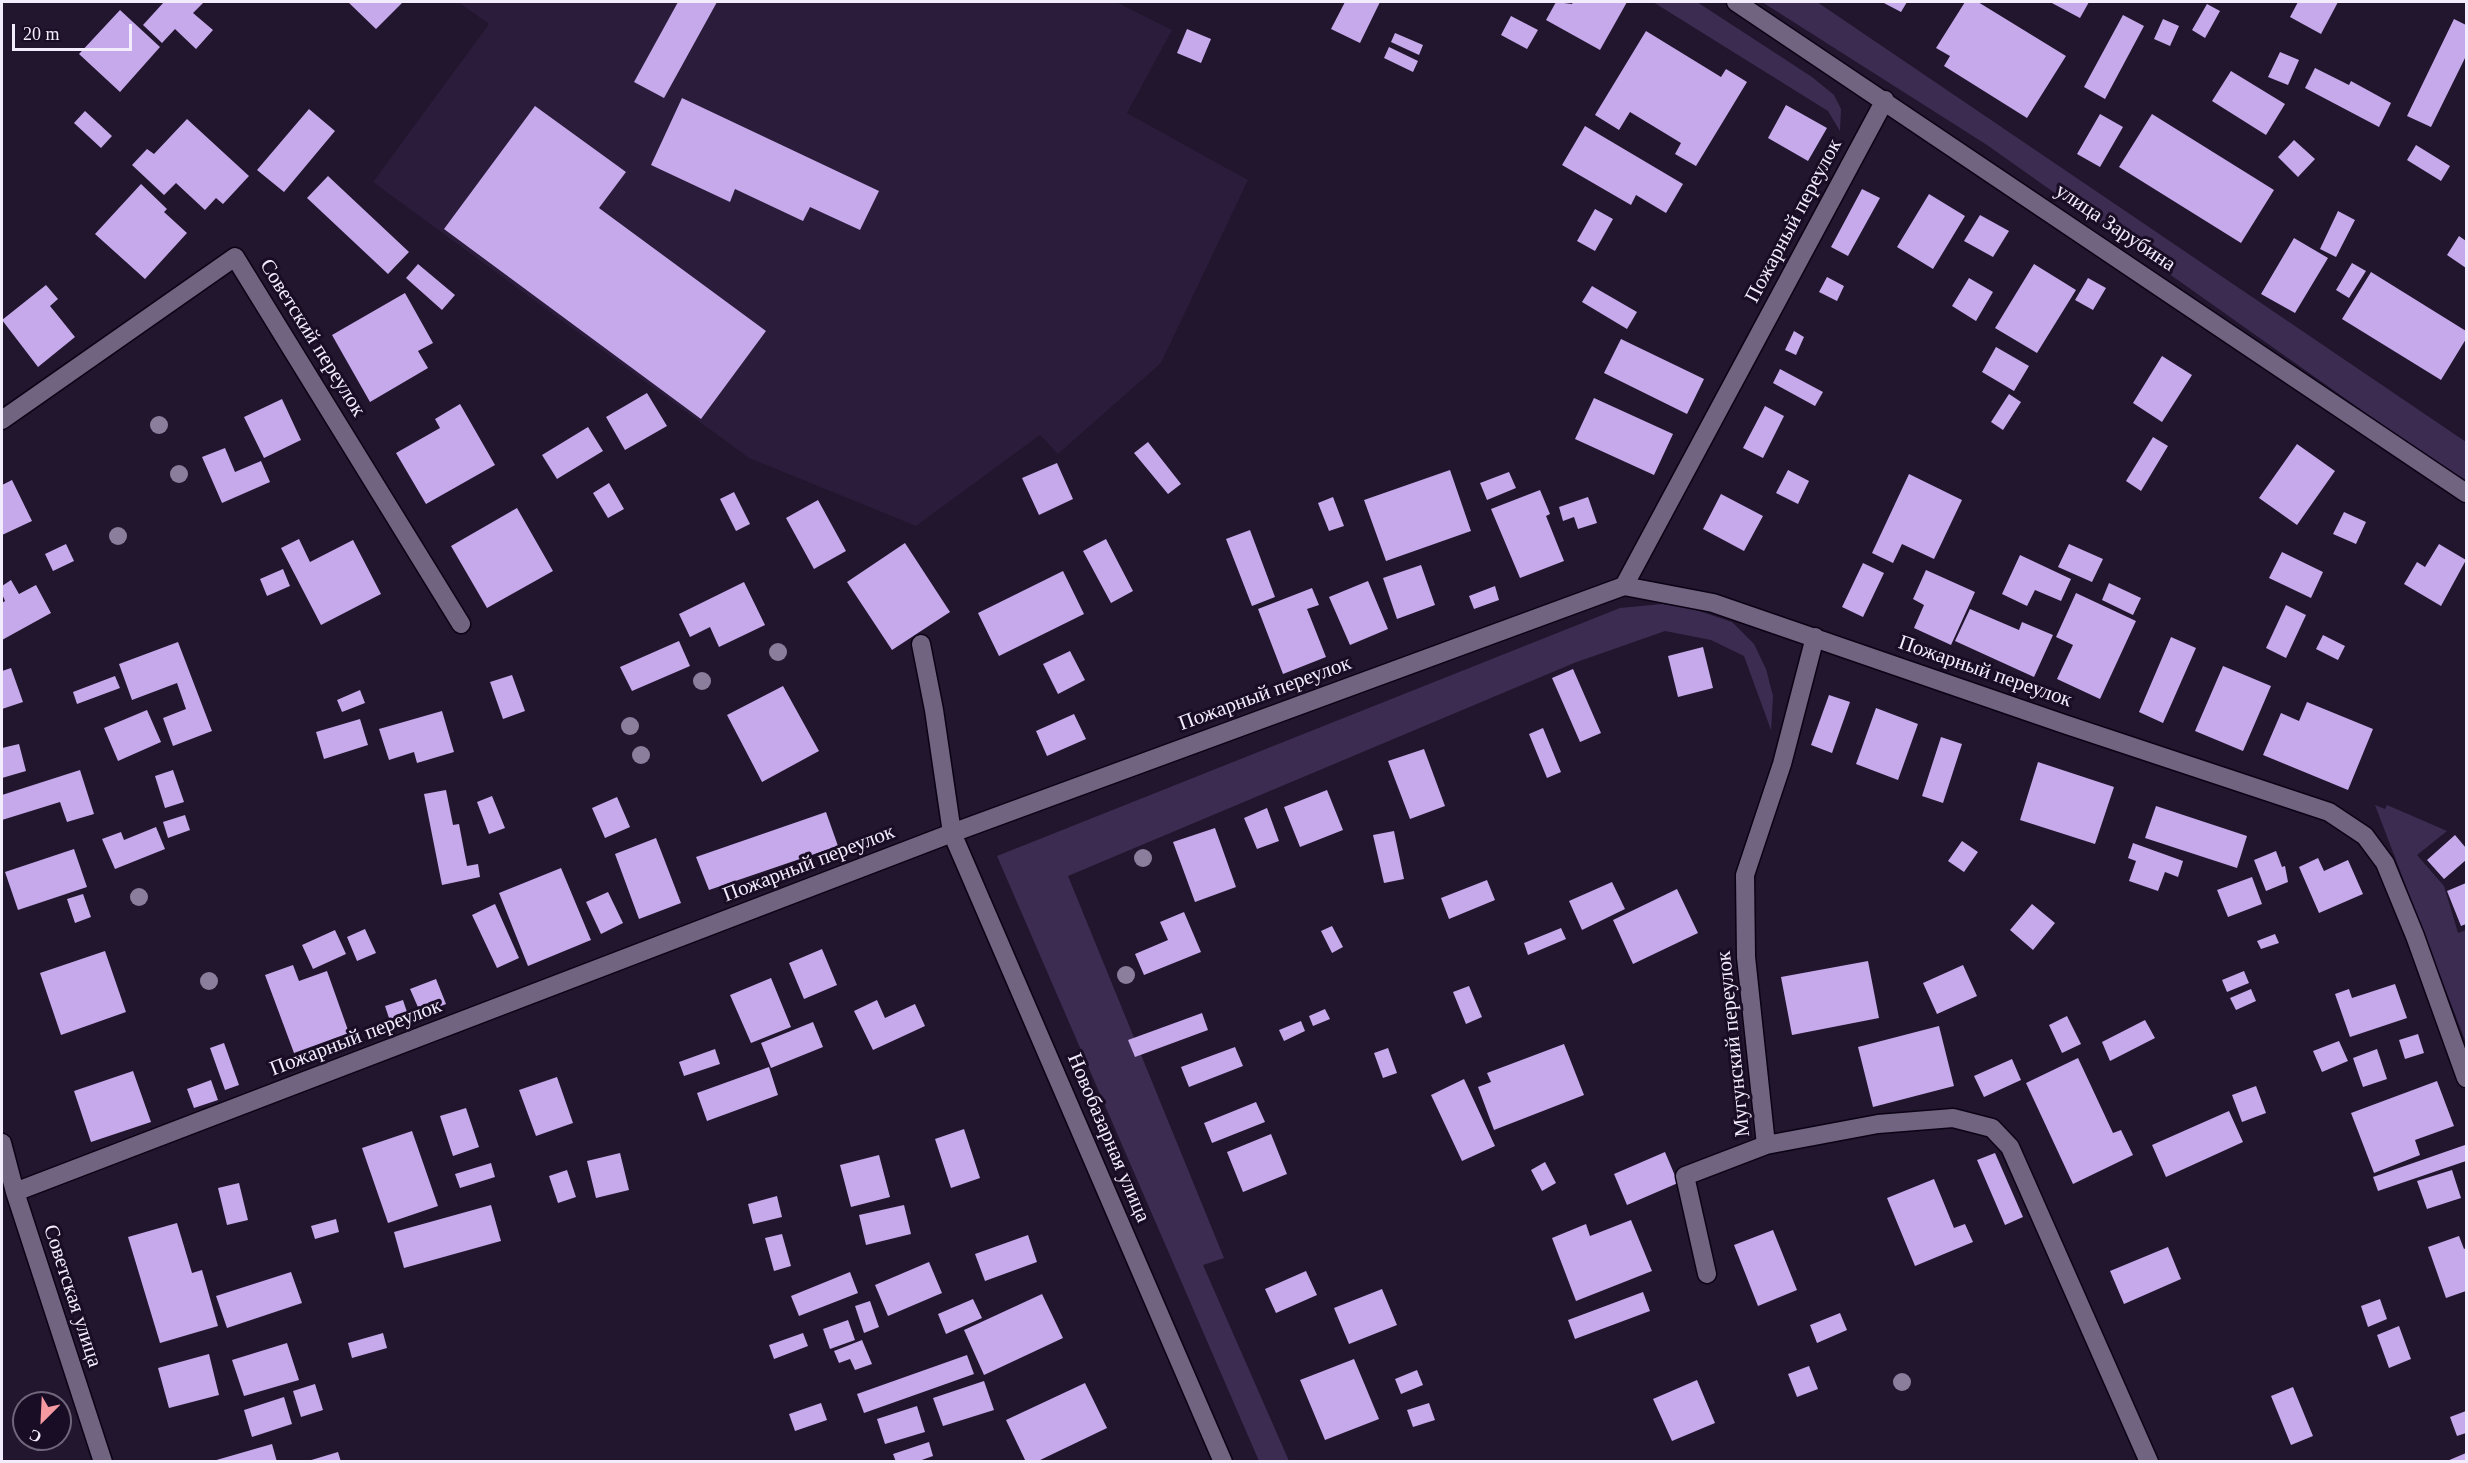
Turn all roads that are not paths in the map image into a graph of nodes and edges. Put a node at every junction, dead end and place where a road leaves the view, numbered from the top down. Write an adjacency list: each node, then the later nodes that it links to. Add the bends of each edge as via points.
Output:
1 (1736, 2): 2 (street, улица Зарубина)
2 (1885, 100): 4 (street, улица Зарубина); 5 (street, Пожарный переулок)
3 (2, 420): 6 (street, Советский переулок, via 235,257)
4 (2466, 493)
5 (1624, 586): 7 (street, Пожарный переулок, via 1713,603); 9 (street, Пожарный переулок)
6 (461, 624)
7 (1815, 637): 10 (street, Пожарный переулок, via 2328,812 2365,836 2385,863); 12 (street, Мугунский переулок, via 1782,764 1745,875 1746,957)
8 (921, 644): 9 (street, Новобазарная улица)
9 (952, 833): 13 (street, Пожарный переулок); 16 (street, Новобазарная улица)
10 (2466, 1078)
11 (2, 1143): 13 (street, Советская улица)
12 (1766, 1145): 14 (street, via 1684,1176); 17 (street, Мугунский переулок, via 1878,1124 1953,1118 1992,1128 2010,1147)
13 (15, 1192): 15 (street, Советская улица)
14 (1707, 1275)
15 (103, 1461)
16 (1223, 1461)
17 (2149, 1461)

